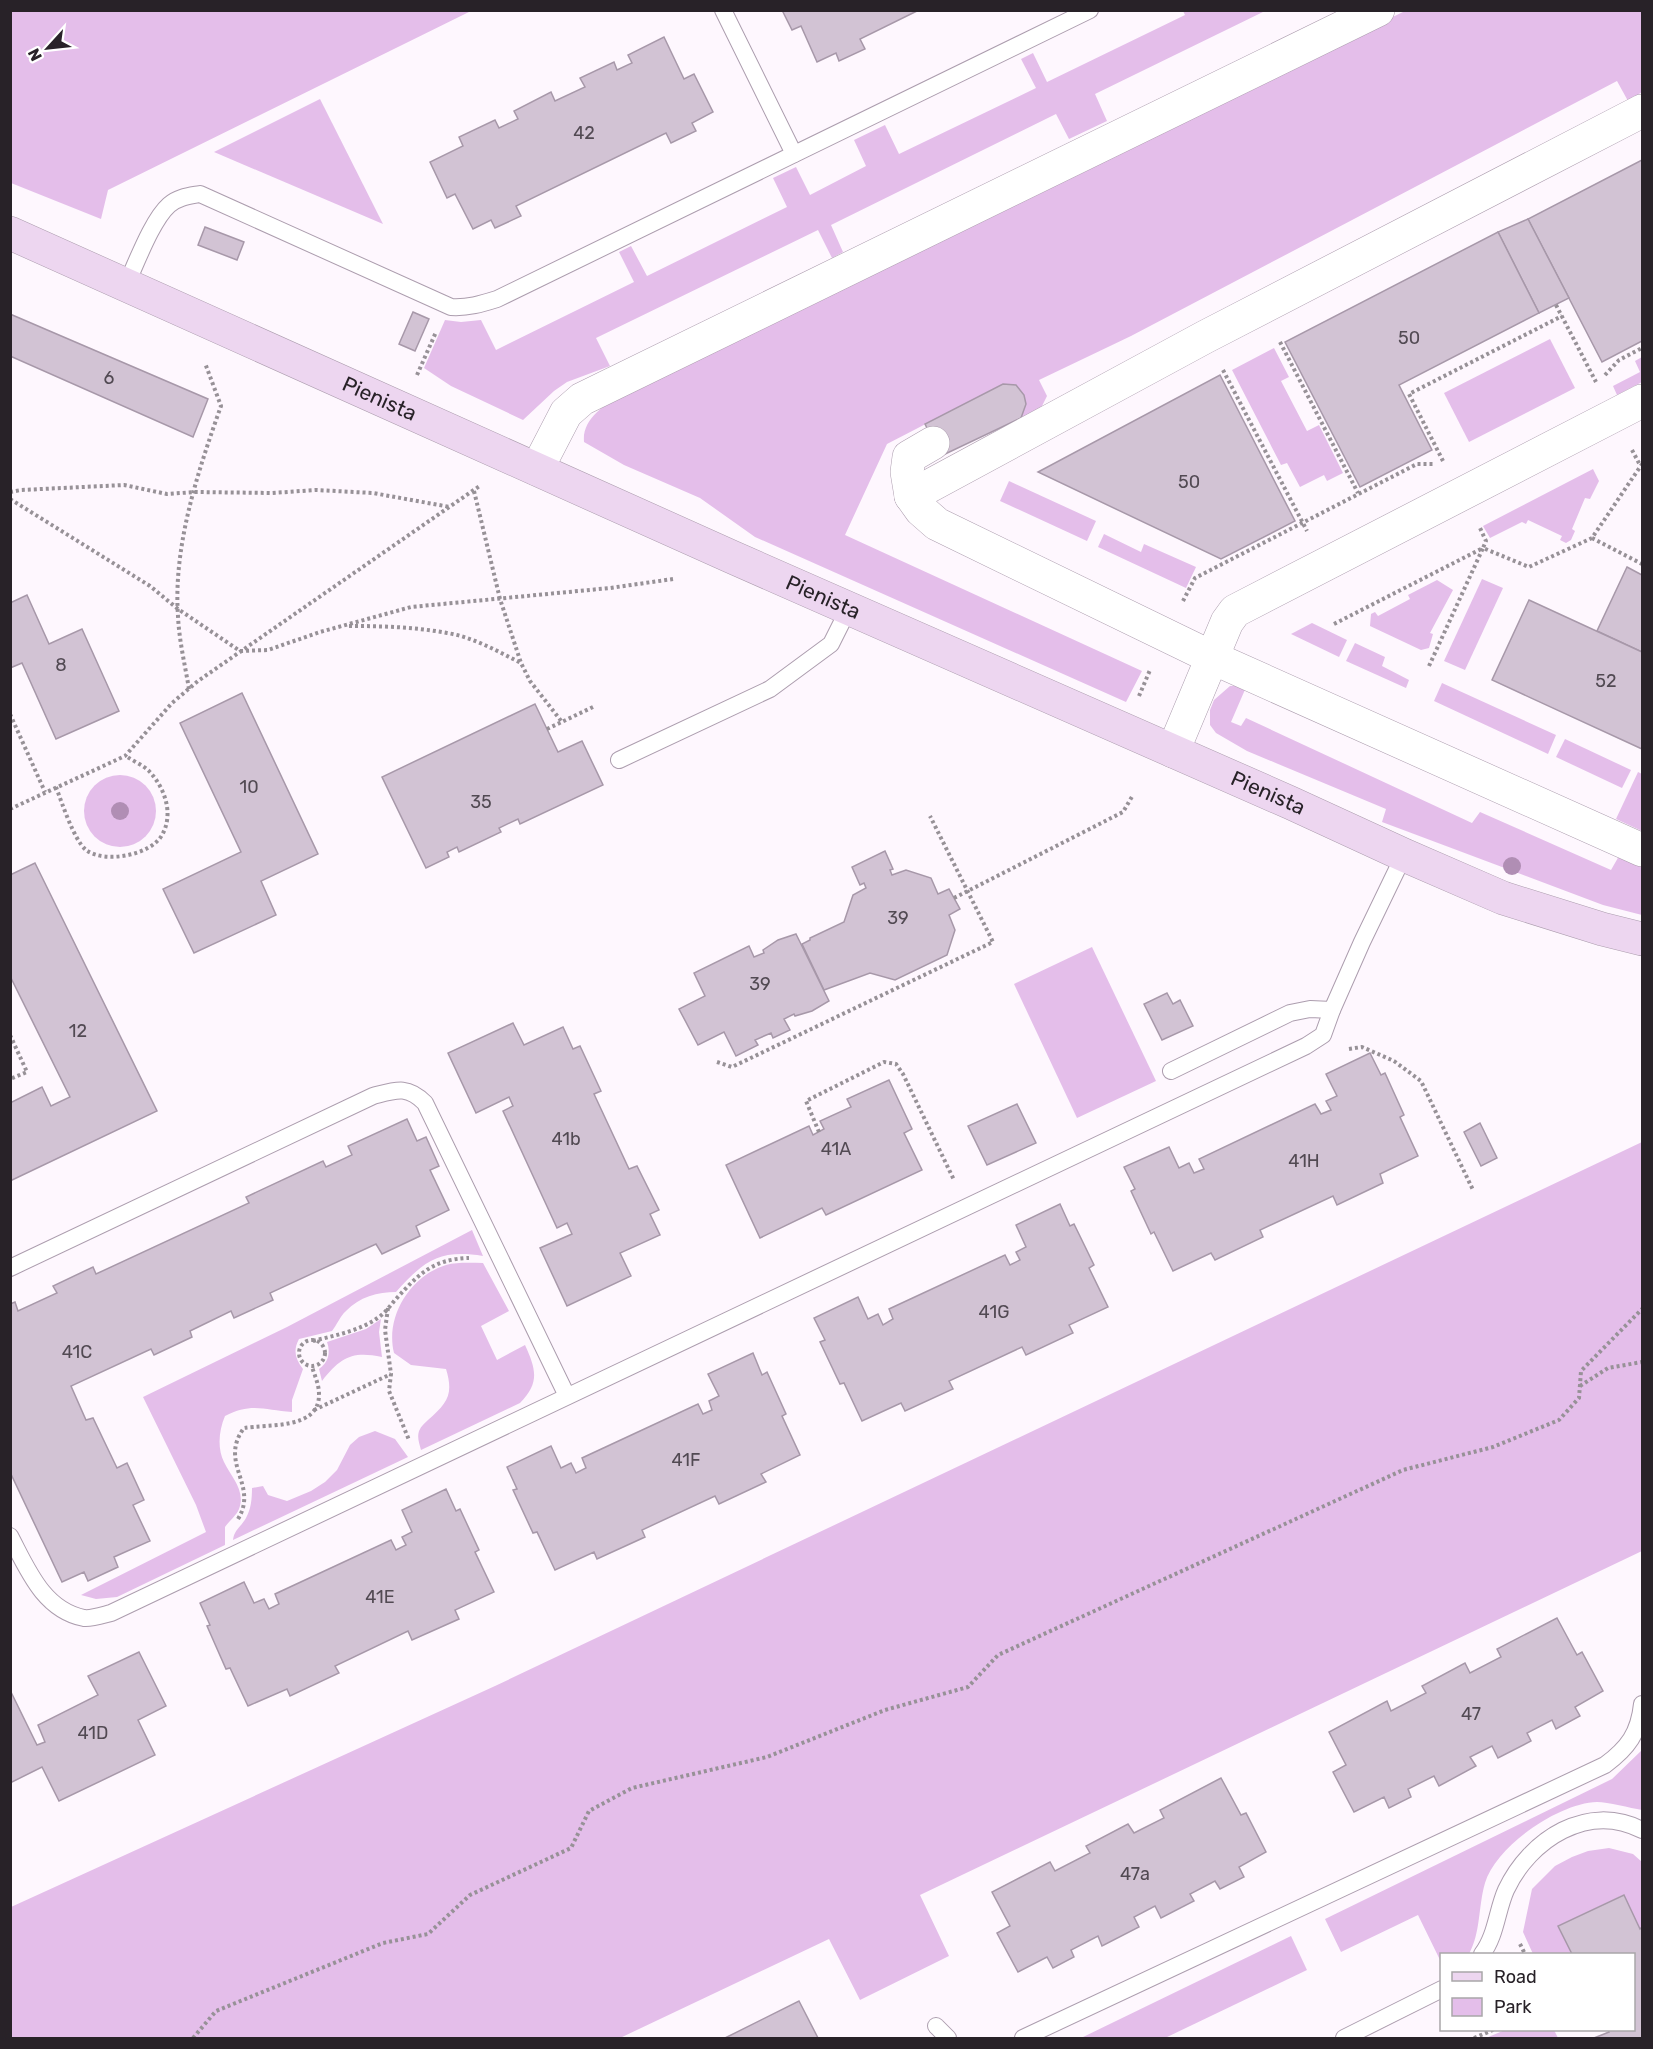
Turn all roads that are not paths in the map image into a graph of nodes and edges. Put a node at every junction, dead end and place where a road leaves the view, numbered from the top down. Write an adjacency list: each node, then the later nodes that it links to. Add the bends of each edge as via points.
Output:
1 (723, 10): 5 (lane)
2 (1090, 10): 5 (lane)
3 (1378, 10): 10 (street, via 582,399 566,413)
4 (1642, 111): 11 (street, via 1205,337)
5 (794, 154): 7 (lane, via 497,299 465,308 451,307 200,194 184,196 160,215)
6 (10, 233): 7 (street, Pienista)
7 (126, 285): 10 (street, Pienista)
8 (1642, 401): 13 (street, via 1235,611)
9 (933, 443): 11 (street, via 909,457)
10 (537, 469): 12 (street, Pienista)
11 (911, 496): 13 (street, via 937,524)
12 (849, 608): 14 (street, Pienista); 15 (lane, via 831,644 770,689)
13 (1213, 658): 14 (street); 16 (street)
14 (1173, 751): 17 (street, Pienista)
15 (619, 760)
16 (1642, 850)
17 (1404, 855): 18 (street, Pienista, via 1503,898); 19 (lane)
18 (1642, 939)
19 (1332, 1010): 20 (lane, via 1290,1013); 22 (lane, via 1323,1035 1306,1046)
20 (1171, 1071)
21 (10, 1268): 22 (lane, via 374,1096 407,1090 425,1103)
22 (567, 1396): 23 (lane, via 111,1613 85,1618 58,1608 33,1581)
23 (10, 1536)
24 (1642, 1704): 28 (lane, via 1641,1721 1632,1738 1605,1765)
25 (1642, 1830): 26 (lane, via 1598,1819 1550,1837 1517,1870)
26 (1483, 1953)
27 (1440, 1990): 29 (lane)
28 (1023, 2038)
29 (1344, 2038)

